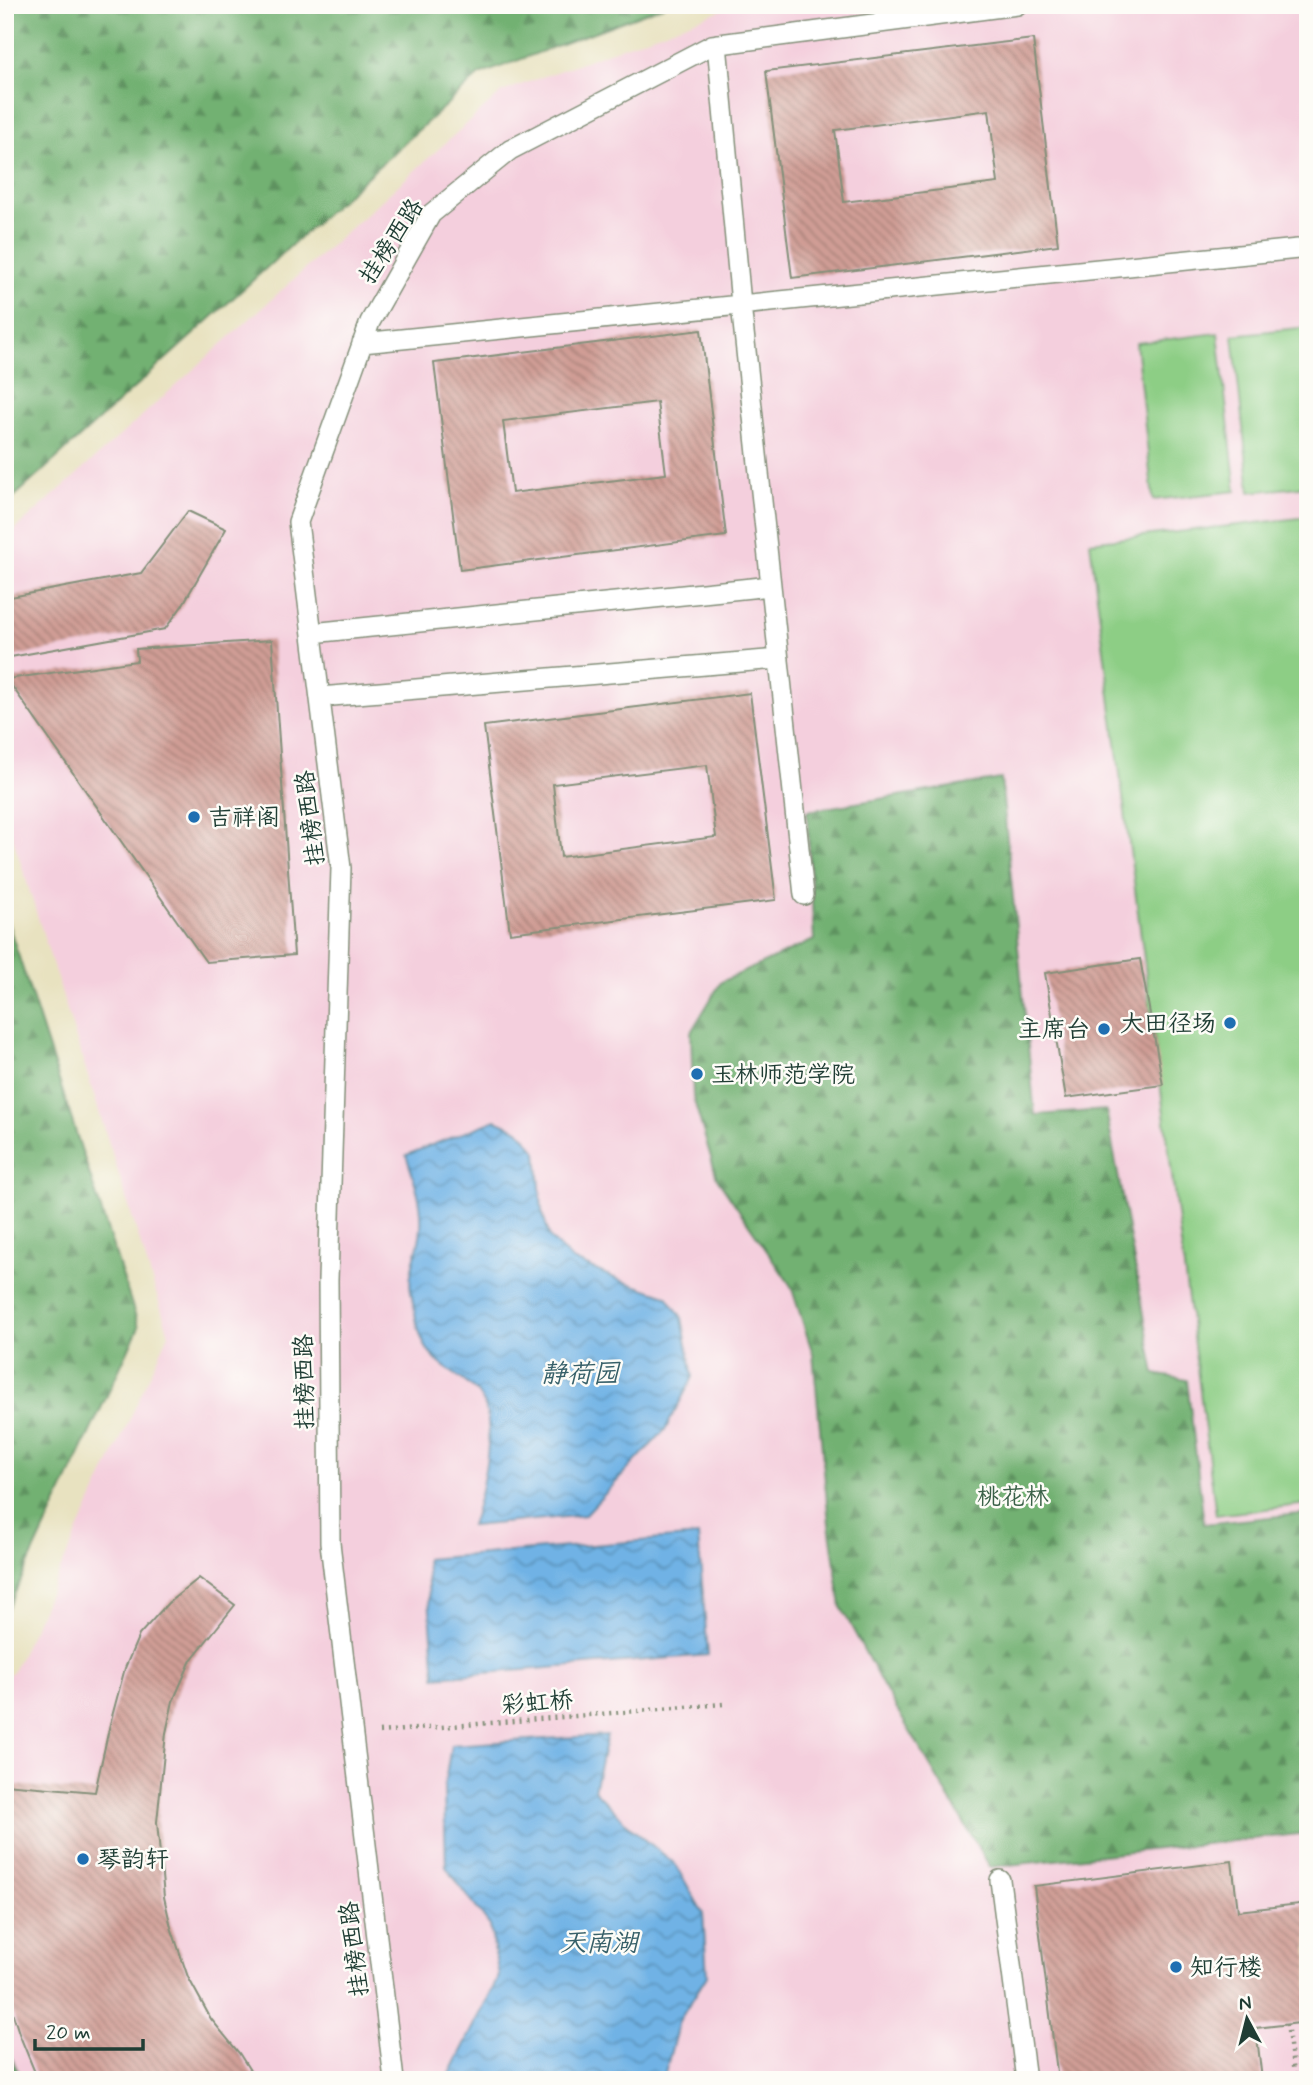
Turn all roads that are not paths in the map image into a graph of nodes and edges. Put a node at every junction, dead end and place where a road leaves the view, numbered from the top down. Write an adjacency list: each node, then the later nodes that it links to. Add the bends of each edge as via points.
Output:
1 (1017, 5): 2 (lane, 挂榜西路)
2 (717, 44): 4 (lane); 5 (lane, 挂榜西路, via 510,150 431,215)
3 (1308, 248): 4 (lane)
4 (741, 304): 5 (lane); 6 (lane)
5 (362, 342): 7 (lane, 挂榜西路, via 298,523)
6 (771, 586): 7 (lane); 8 (lane)
7 (312, 633): 9 (lane, 挂榜西路)
8 (779, 659): 9 (lane); 10 (lane)
9 (320, 697): 12 (lane, 挂榜西路, via 341,868 328,1280 330,1544)
10 (804, 895)
11 (1000, 1880): 13 (lane)
12 (394, 2080)
13 (1026, 2080)

